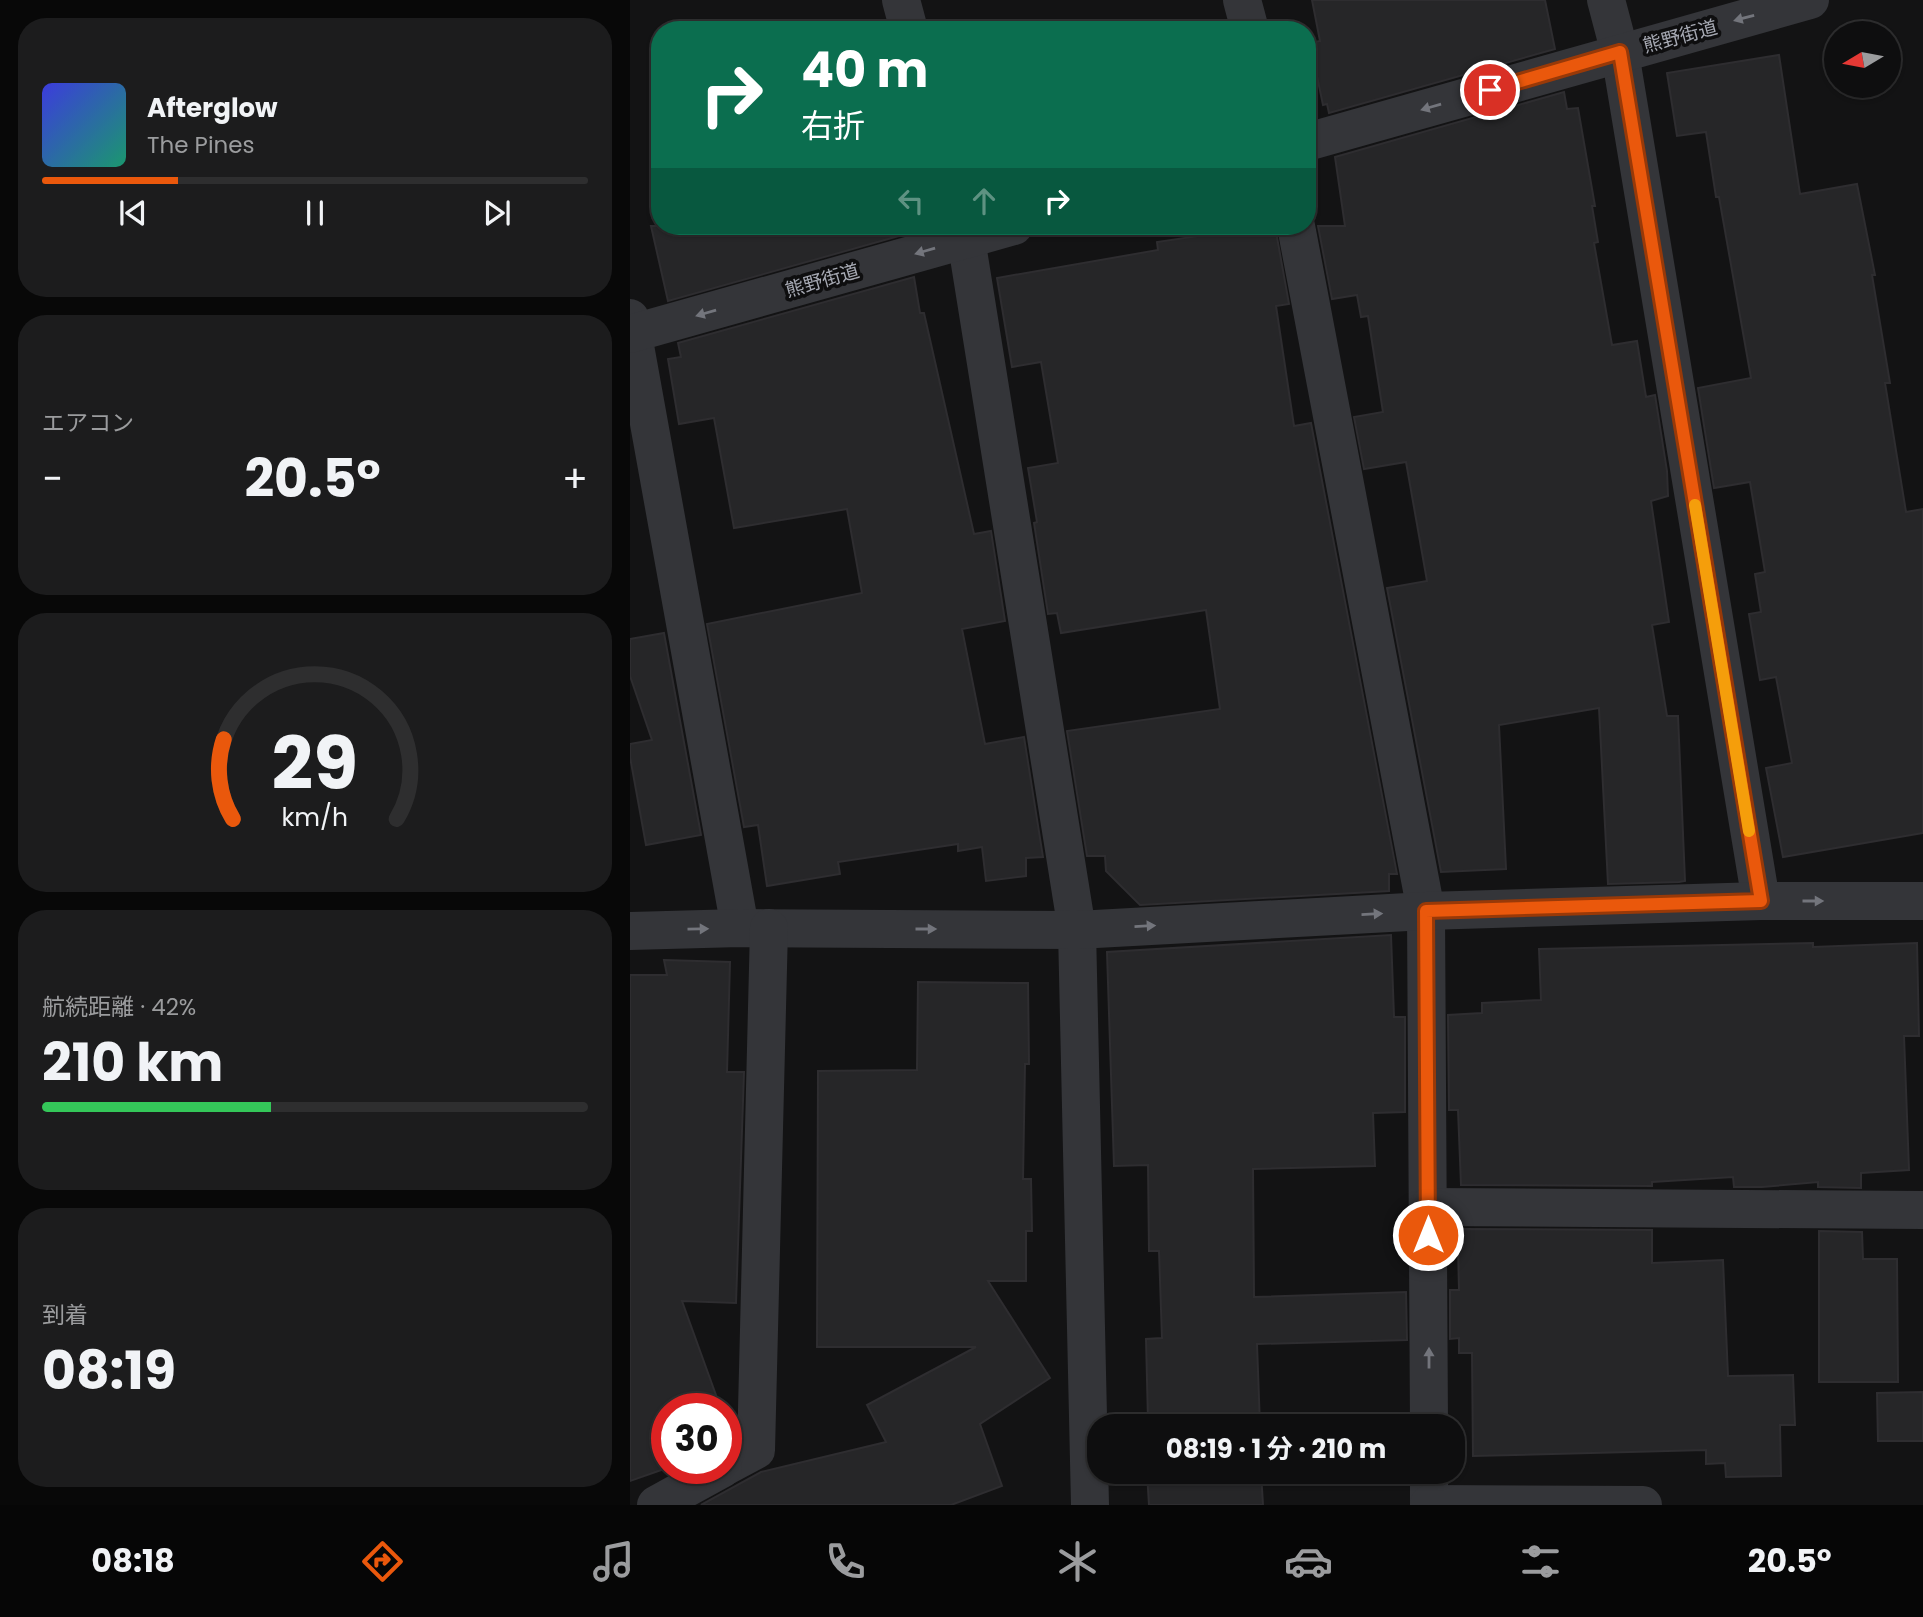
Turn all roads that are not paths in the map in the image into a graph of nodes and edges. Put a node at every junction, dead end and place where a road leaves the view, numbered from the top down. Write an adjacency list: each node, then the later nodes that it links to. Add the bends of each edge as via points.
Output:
1 (901, 0): 5 (street)
2 (1242, 0): 6 (street)
3 (1605, 0): 7 (street)
4 (1810, 0): 7 (street, 熊野街道, one-way to 7)
5 (907, 21)
6 (1248, 21)
7 (1620, 52): 8 (street, 熊野街道, one-way to 8); 13 (street)
8 (1316, 139)
9 (956, 235): 12 (street, 熊野街道, one-way to 12)
10 (966, 235): 17 (street)
11 (1298, 235): 15 (street)
12 (631, 328): 16 (street)
13 (1761, 901): 14 (street, one-way to 14); 15 (street)
14 (1923, 901)
15 (1426, 911): 17 (street, one-way to 15); 19 (street)
16 (755, 928): 17 (street, one-way to 17); 18 (street, one-way to 16); 22 (street, via 756,1450)
17 (1077, 930): 26 (street)
18 (630, 931)
19 (1428, 1207): 20 (street); 21 (street, one-way to 19)
20 (1923, 1210)
21 (1429, 1414)
22 (742, 1457)
23 (694, 1484): 25 (street)
24 (1429, 1484): 27 (street)
25 (656, 1505)
26 (1090, 1505)
27 (1429, 1505): 28 (street)
28 (1643, 1505)

